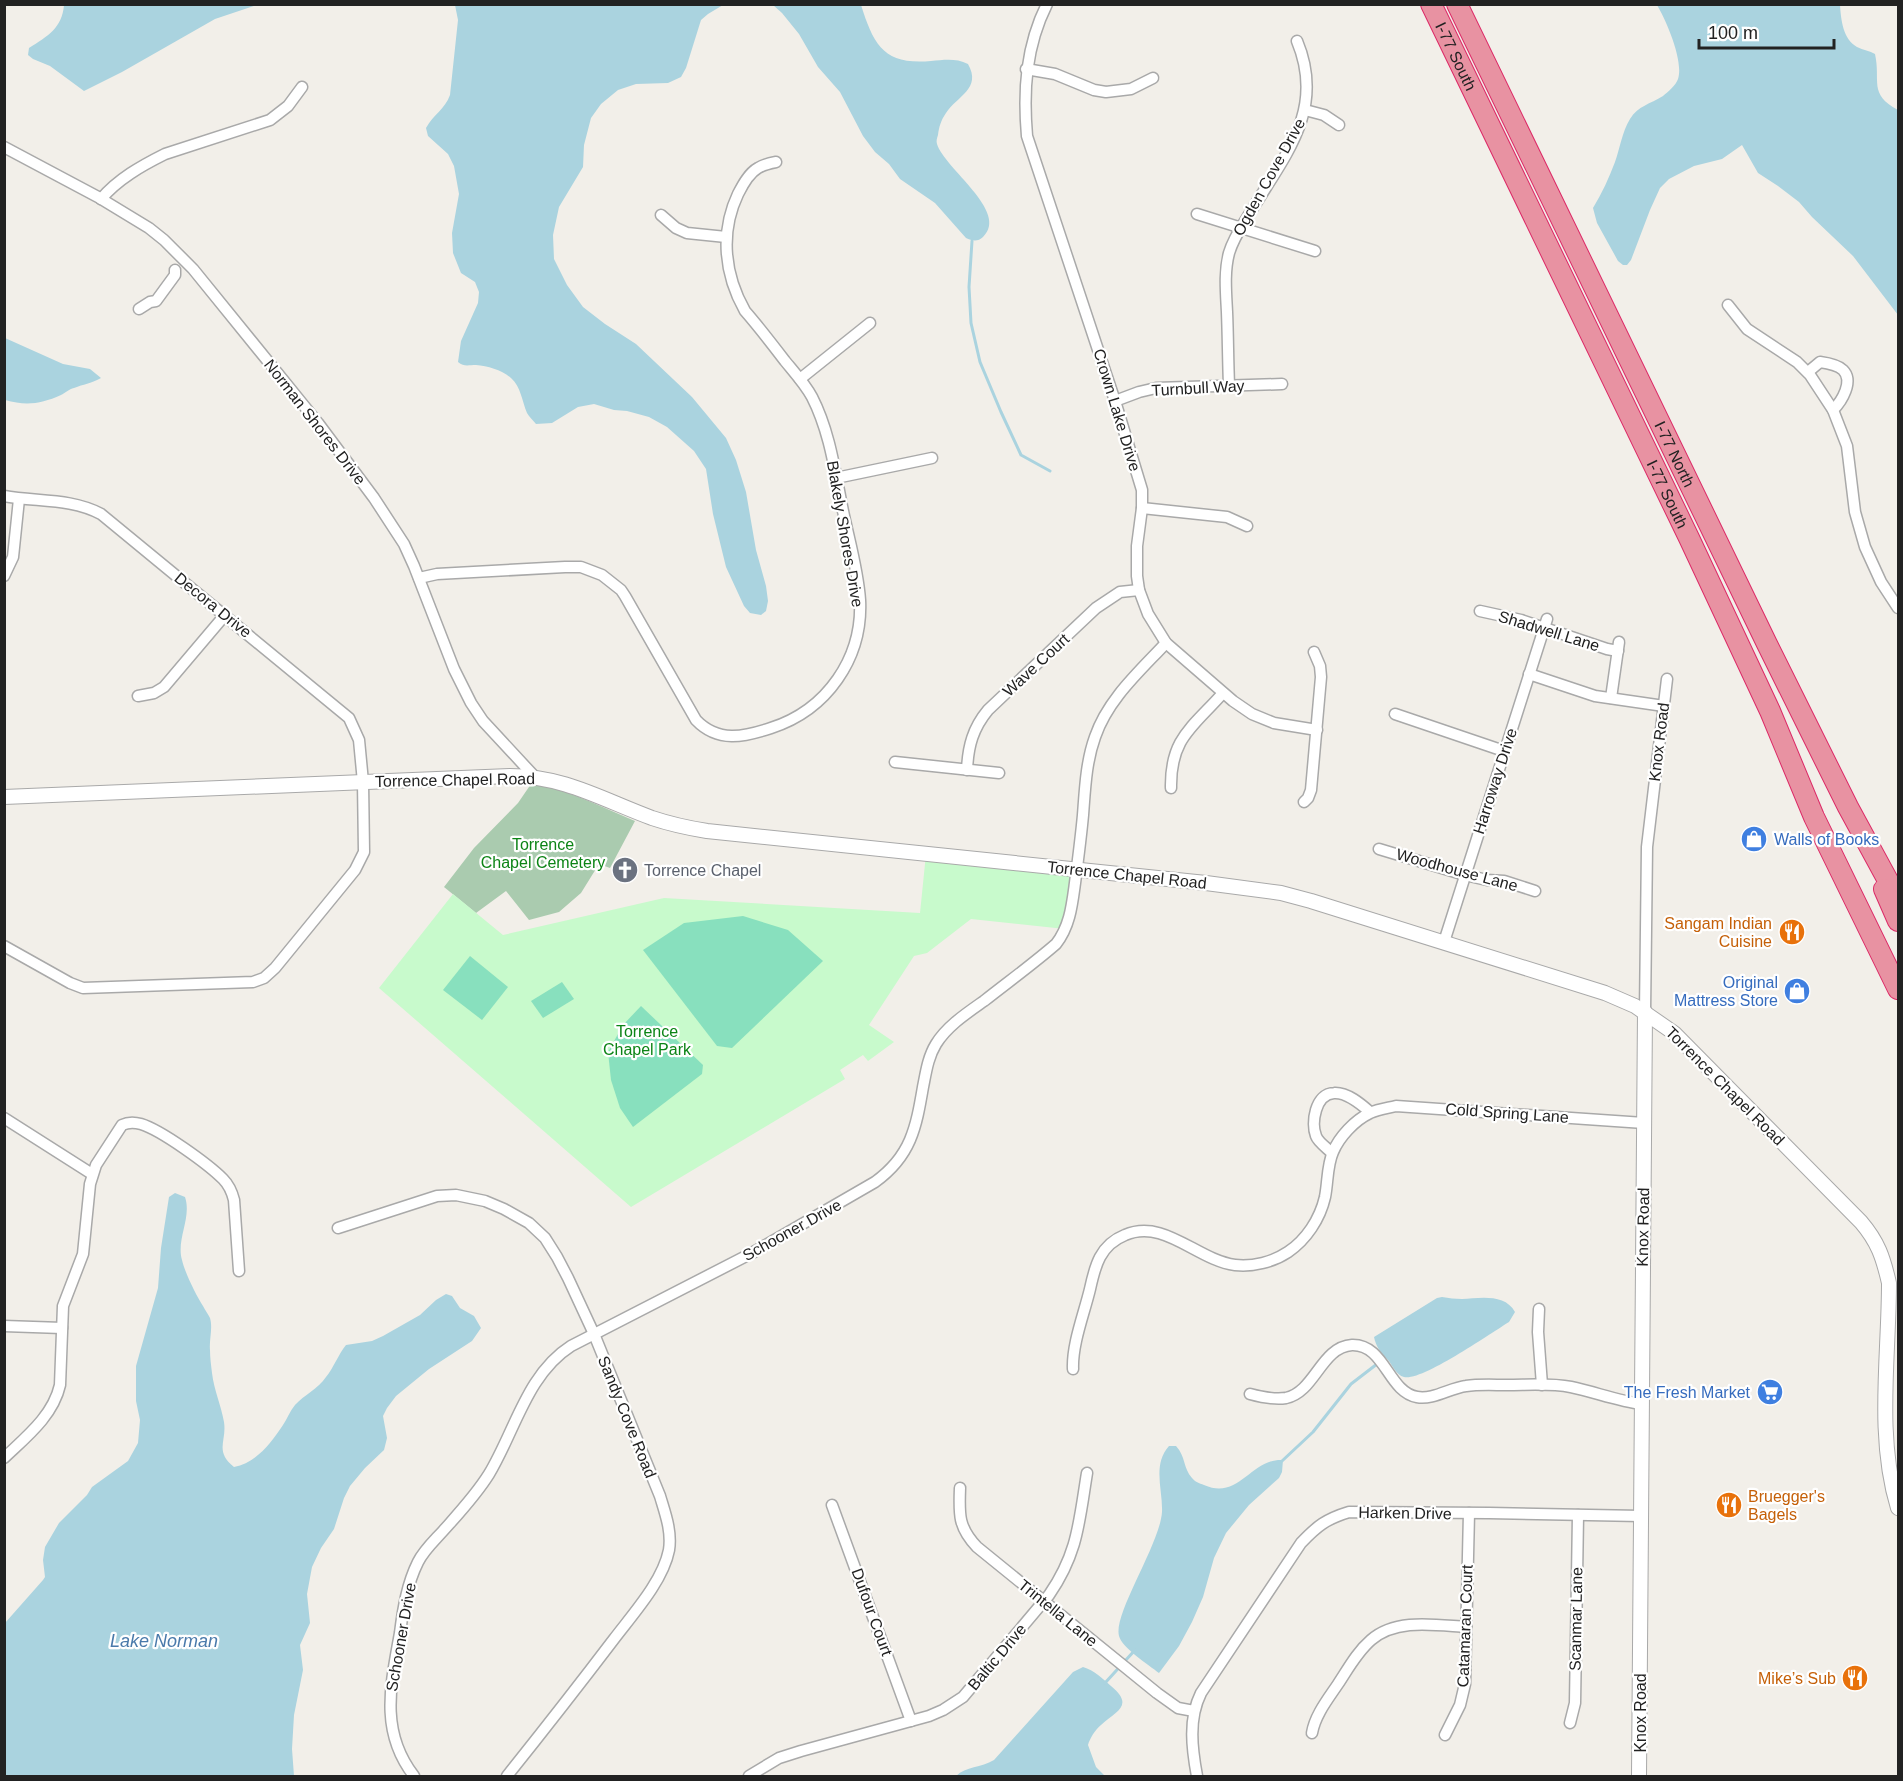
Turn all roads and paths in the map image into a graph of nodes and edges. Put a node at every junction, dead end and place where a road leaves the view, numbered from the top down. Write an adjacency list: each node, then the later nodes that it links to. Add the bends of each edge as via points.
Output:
1 (1431, 4): 49 (highway, I-77 South)
2 (1457, 4): 61 (highway, I-77 North)
3 (1046, 5): 5 (street, Crown Lake Drive)
4 (1297, 40): 8 (street, Ogden Cove Drive, via 1307,77)
5 (1026, 69): 6 (street, via 1055,74 1106,92 1131,89); 26 (street, Crown Lake Drive, via 1027,136)
6 (1153, 78)
7 (302, 87): 12 (street, via 288,106 270,120 165,154 122,179)
8 (1305, 110): 9 (street, via 1324,115); 15 (street, Ogden Cove Drive, via 1293,141)
9 (1339, 125)
10 (4, 147): 12 (street, Norman Shores Drive)
11 (776, 162): 16 (street, Blakely Shores Drive, via 756,169 747,179 731,210)
12 (101, 199): 18 (street, Norman Shores Drive, via 149,228)
13 (1197, 214): 15 (street)
14 (661, 215): 16 (street, via 687,233)
15 (1240, 228): 17 (street); 25 (street, Ogden Cove Drive, via 1225,274)
16 (726, 237): 23 (street, Blakely Shores Drive, via 728,265 739,300)
17 (1315, 251)
18 (184, 259): 20 (street, via 156,301); 35 (street, Norman Shores Drive, via 374,498 404,544)
19 (1728, 305): 22 (street, via 1747,329)
20 (138, 309)
21 (870, 323): 23 (street)
22 (1808, 372): 27 (street); 27 (street, via 1820,362 1845,372 1844,397)
23 (800, 379): 29 (street, Blakely Shores Drive, via 819,412)
24 (1282, 384): 25 (street, Turnbull Way)
25 (1229, 385): 26 (street, Turnbull Way, via 1156,388)
26 (1115, 400): 32 (street, Crown Lake Drive, via 1142,490)
27 (1833, 410): 37 (street, via 1847,446 1855,512 1865,547 1881,582)
28 (932, 458): 29 (street)
29 (836, 478): 35 (street, Blakely Shores Drive, via 860,598 853,651 840,677 813,706 789,721 751,735 724,736 696,720 625,596 612,581 595,571 565,567)
30 (4, 496): 31 (street, Decora Drive)
31 (19, 499): 34 (street, via 13,557); 39 (street, Decora Drive, via 71,503 101,514)
32 (1143, 508): 33 (street, via 1227,517); 36 (street, Crown Lake Drive, via 1136,558)
33 (1246, 526)
34 (4, 576)
35 (419, 578): 56 (street, Norman Shores Drive, via 471,703)
36 (1138, 590): 41 (street, Crown Lake Drive); 54 (street, Wave Court, via 1120,592 1096,608 988,710 973,733)
37 (1899, 608)
38 (1480, 611): 40 (street, Shadwell Lane)
39 (225, 615): 46 (street, via 164,687); 57 (street, Decora Drive, via 349,718 359,740)
40 (1546, 623): 43 (street, Harroway Drive); 47 (street, Shadwell Lane, via 1607,649 1618,646)
41 (1166, 643): 45 (street, Crown Lake Drive); 63 (street, Schooner Drive, via 1126,685 1095,736 1086,774)
42 (1314, 652): 51 (street, via 1322,677)
43 (1529, 674): 47 (street, via 1579,692); 52 (street, Harroway Drive)
44 (1667, 679): 48 (street, Knox Road)
45 (1223, 693): 51 (street, Crown Lake Drive, via 1262,719); 58 (street, via 1178,745)
46 (138, 696)
47 (1611, 698): 48 (street)
48 (1664, 706): 72 (street, Knox Road, via 1647,847)
49 (1770, 711): 70 (highway); 71 (highway, I-77 South, via 1814,818)
50 (1395, 714): 52 (street)
51 (1317, 730): 60 (street, via 1311,790)
52 (1504, 751): 64 (street, Harroway Drive)
53 (895, 762): 54 (street)
54 (967, 770): 55 (street)
55 (999, 773)
56 (534, 776): 57 (street, Torrence Chapel Road); 63 (street, Torrence Chapel Road, via 575,787 653,818 707,831)
57 (363, 782): 59 (street, Torrence Chapel Road); 69 (street, Decora Drive, via 364,852 360,864 275,968 259,980 83,988)
58 (1171, 788)
59 (4, 797)
60 (1304, 802)
61 (1848, 807): 66 (highway, I-77 North); 67 (highway)
62 (1379, 849): 64 (street, Woodhouse Lane)
63 (1077, 869): 68 (street, Torrence Chapel Road, via 1281,893); 83 (street, Schooner Drive, via 1068,922 1056,944 961,1018 938,1041 927,1066 910,1142 893,1168 752,1253)
64 (1466, 875): 65 (street, Woodhouse Lane); 68 (street, Harroway Drive)
65 (1535, 891)
66 (1899, 899)
67 (1899, 921)
68 (1444, 942): 72 (street, Torrence Chapel Road, via 1605,993)
69 (4, 946)
70 (1899, 963)
71 (1899, 988)
72 (1645, 1012): 75 (street, Knox Road); 92 (street, Torrence Chapel Road, via 1674,1034 1861,1222 1878,1246 1889,1283 1885,1426)
73 (1370, 1112): 75 (street, Cold Spring Lane, via 1396,1106); 76 (street, Cold Spring Lane, via 1340,1139); 76 (street, via 1348,1096 1333,1093 1324,1097 1317,1107 1314,1125 1316,1138)
74 (4, 1118): 77 (street)
75 (1644, 1123): 87 (street, Knox Road)
76 (1332, 1153): 84 (street, Cold Spring Lane, via 1325,1197 1316,1220 1300,1242 1281,1257 1237,1265 1209,1257 1150,1230 1123,1235 1106,1247 1094,1273 1074,1349)
77 (93, 1174): 79 (street, via 118,1129 127,1123 155,1130 229,1187 236,1213); 82 (street, via 83,1254 65,1298)
78 (338, 1228): 83 (street, Sandy Cove Road, via 437,1196 485,1200 522,1218 545,1238)
79 (238, 1271)
80 (1539, 1309): 85 (street)
81 (4, 1326): 82 (street)
82 (62, 1328): 88 (street, via 60,1385 54,1405)
83 (594, 1334): 103 (street, Schooner Drive, via 561,1352 545,1369 488,1475 426,1550 410,1580 389,1692 397,1747); 104 (street, Sandy Cove Road, via 660,1496 670,1533 669,1550 663,1569 635,1611)
84 (1073, 1369)
85 (1542, 1385): 86 (street, via 1466,1386 1417,1397 1399,1388 1373,1354 1351,1345 1332,1354 1292,1396 1270,1399); 87 (street, via 1569,1387)
86 (1250, 1394)
87 (1642, 1404): 95 (street, Knox Road)
88 (4, 1458)
89 (1087, 1473): 96 (street, Baltic Drive, via 1075,1546 1060,1580)
90 (960, 1488): 96 (street, Trintella Lane, via 958,1513 966,1533 986,1555)
91 (832, 1504): 99 (street, Dufour Court)
92 (1899, 1508)
93 (1469, 1514): 94 (street, Harken Drive); 97 (street, Catamaran Court); 98 (street, Harken Drive, via 1349,1512 1329,1518 1315,1528 1210,1678)
94 (1578, 1515): 95 (street, Harken Drive); 100 (street, Scanmar Lane, via 1575,1703)
95 (1641, 1516): 107 (street, Knox Road)
96 (1044, 1601): 98 (street, Trintella Lane, via 1157,1693 1178,1708); 99 (street, Baltic Drive, via 963,1697 944,1710)
97 (1466, 1627): 101 (street, via 1406,1625 1381,1633 1356,1657 1317,1717); 102 (street, Catamaran Court, via 1465,1684)
98 (1194, 1711): 106 (street, Harken Drive, via 1193,1755)
99 (911, 1721): 105 (street, Baltic Drive, via 779,1758)
100 (1570, 1723)
101 (1312, 1733)
102 (1445, 1735)
103 (414, 1776)
104 (507, 1776)
105 (749, 1776)
106 (1197, 1776)
107 (1639, 1776)

